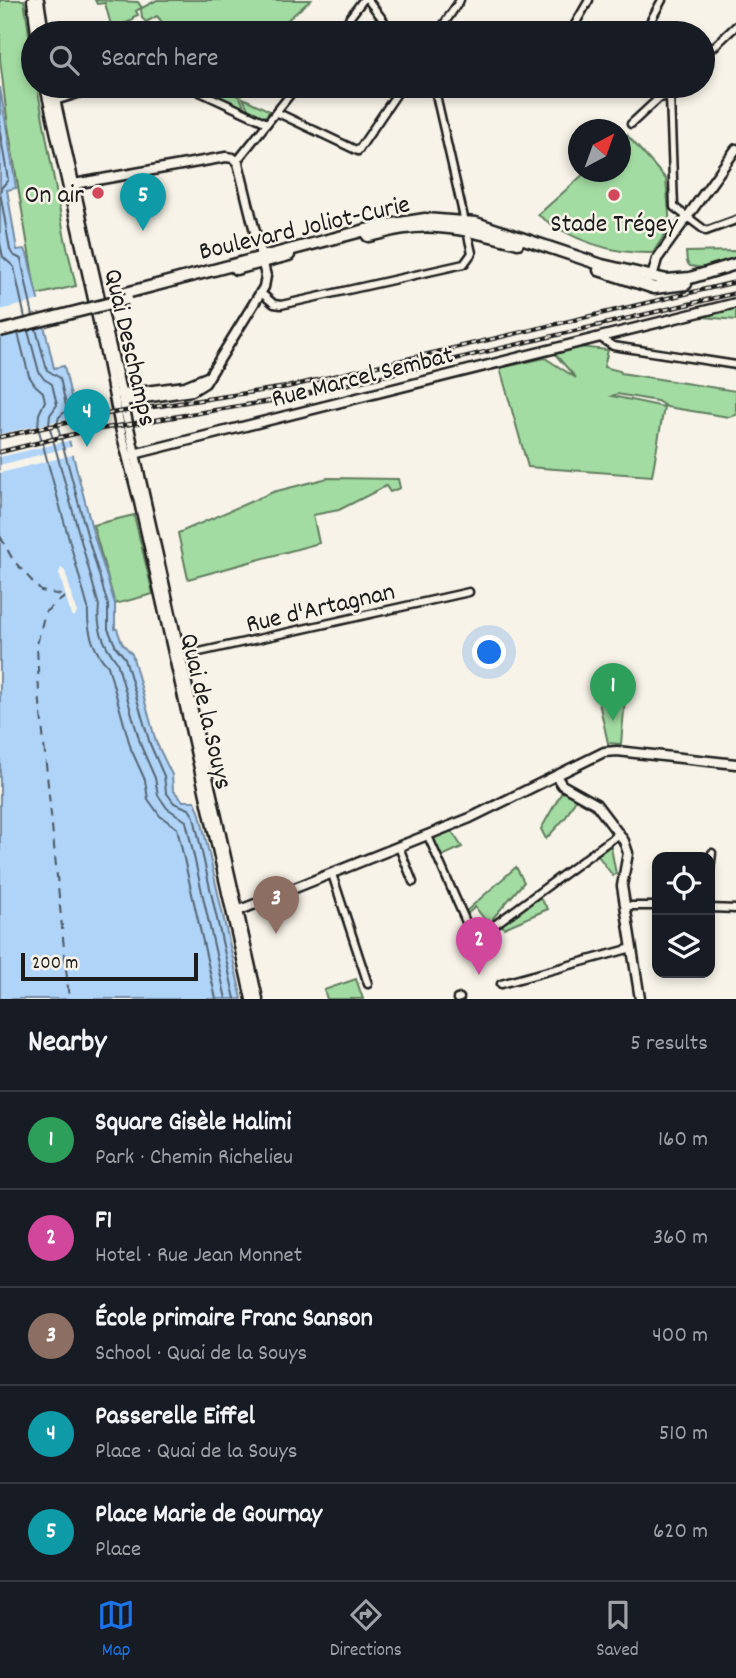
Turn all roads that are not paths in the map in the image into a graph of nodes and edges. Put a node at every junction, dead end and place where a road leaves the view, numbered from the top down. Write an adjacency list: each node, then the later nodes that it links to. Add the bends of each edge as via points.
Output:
1 (32, 0): 8 (main road)
2 (39, 0): 9 (main road)
3 (363, 0): 10 (street)
4 (368, 0): 11 (street)
5 (460, 0): 12 (street)
6 (589, 0): 13 (street)
7 (662, 0): 14 (street)
8 (35, 21)
9 (42, 21)
10 (347, 21)
11 (384, 21)
12 (446, 21)
13 (577, 21)
14 (651, 21)
15 (736, 26): 16 (street)
16 (715, 46)
17 (48, 98): 30 (main road, Quai Deschamps)
18 (54, 98): 26 (main road, Quai Deschamps)
19 (65, 98): 26 (street)
20 (213, 98): 28 (street)
21 (287, 98): 27 (street)
22 (394, 98): 27 (street, via 358,151)
23 (437, 98): 37 (street)
24 (659, 98): 29 (street)
25 (670, 98): 35 (street, via 673,205)
26 (55, 101): 33 (main road, Quai Deschamps)
27 (276, 112): 28 (street)
28 (267, 123): 32 (street)
29 (631, 124)
30 (57, 142): 33 (main road); 34 (main road, Quai Deschamps)
31 (736, 149): 35 (main road)
32 (237, 161): 33 (main road, via 226,157); 38 (main road)
33 (74, 184): 34 (main road); 49 (main road, Quai Deschamps)
34 (69, 192): 49 (main road, Quai Deschamps)
35 (687, 218): 36 (street, via 708,231); 41 (main road, via 656,261)
36 (736, 219)
37 (467, 227): 38 (main road, Boulevard Joliot-Curie, via 406,228); 40 (main road, Boulevard Joliot-Curie); 41 (main road, Boulevard Joliot-Curie, via 511,234); 42 (street, via 472,253 464,264 281,305)
38 (262, 259): 42 (main road, via 266,278); 43 (main road, Boulevard Joliot-Curie)
39 (736, 267): 40 (main road, Boulevard Joliot-Curie, via 660,288); 41 (main road, Boulevard Joliot-Curie, via 681,280)
40 (600, 270): 41 (main road)
41 (652, 277)
42 (260, 292): 49 (main road, via 205,383 192,391)
43 (127, 296): 45 (main road); 46 (main road, bridge)
44 (736, 303): 47 (main road, Rue Marcel Sembat)
45 (0, 325)
46 (0, 331)
47 (599, 337): 48 (street, via 613,346); 51 (main road, Rue Marcel Sembat)
48 (736, 365)
49 (119, 398): 50 (main road, Quai Deschamps); 51 (main road, Quai Deschamps)
50 (121, 432): 51 (main road); 52 (main road, Quai de la Souys)
51 (134, 454): 52 (main road); 54 (main road, Quai de la Souys)
52 (128, 461): 54 (main road, Quai de la Souys)
53 (469, 592): 54 (street, Rue d'Artagnan)
54 (177, 658): 66 (main road, Quai de la Souys)
55 (736, 764): 56 (main road, via 610,751)
56 (556, 776): 57 (main road, via 562,785 596,804); 58 (main road)
57 (620, 833): 58 (street, via 474,940); 62 (main road, via 628,853 622,886)
58 (428, 836): 59 (main road)
59 (399, 847): 60 (main road); 61 (street)
60 (332, 874): 66 (main road); 68 (street)
61 (413, 882)
62 (625, 906): 63 (street); 67 (main road)
63 (652, 906)
64 (715, 908): 65 (street)
65 (736, 909)
66 (235, 912): 70 (main road, Quai de la Souys); 71 (main road, Quai de la Souys)
67 (632, 948): 69 (street); 72 (main road)
68 (368, 984)
69 (501, 984)
70 (251, 999)
71 (258, 999)
72 (640, 999)

